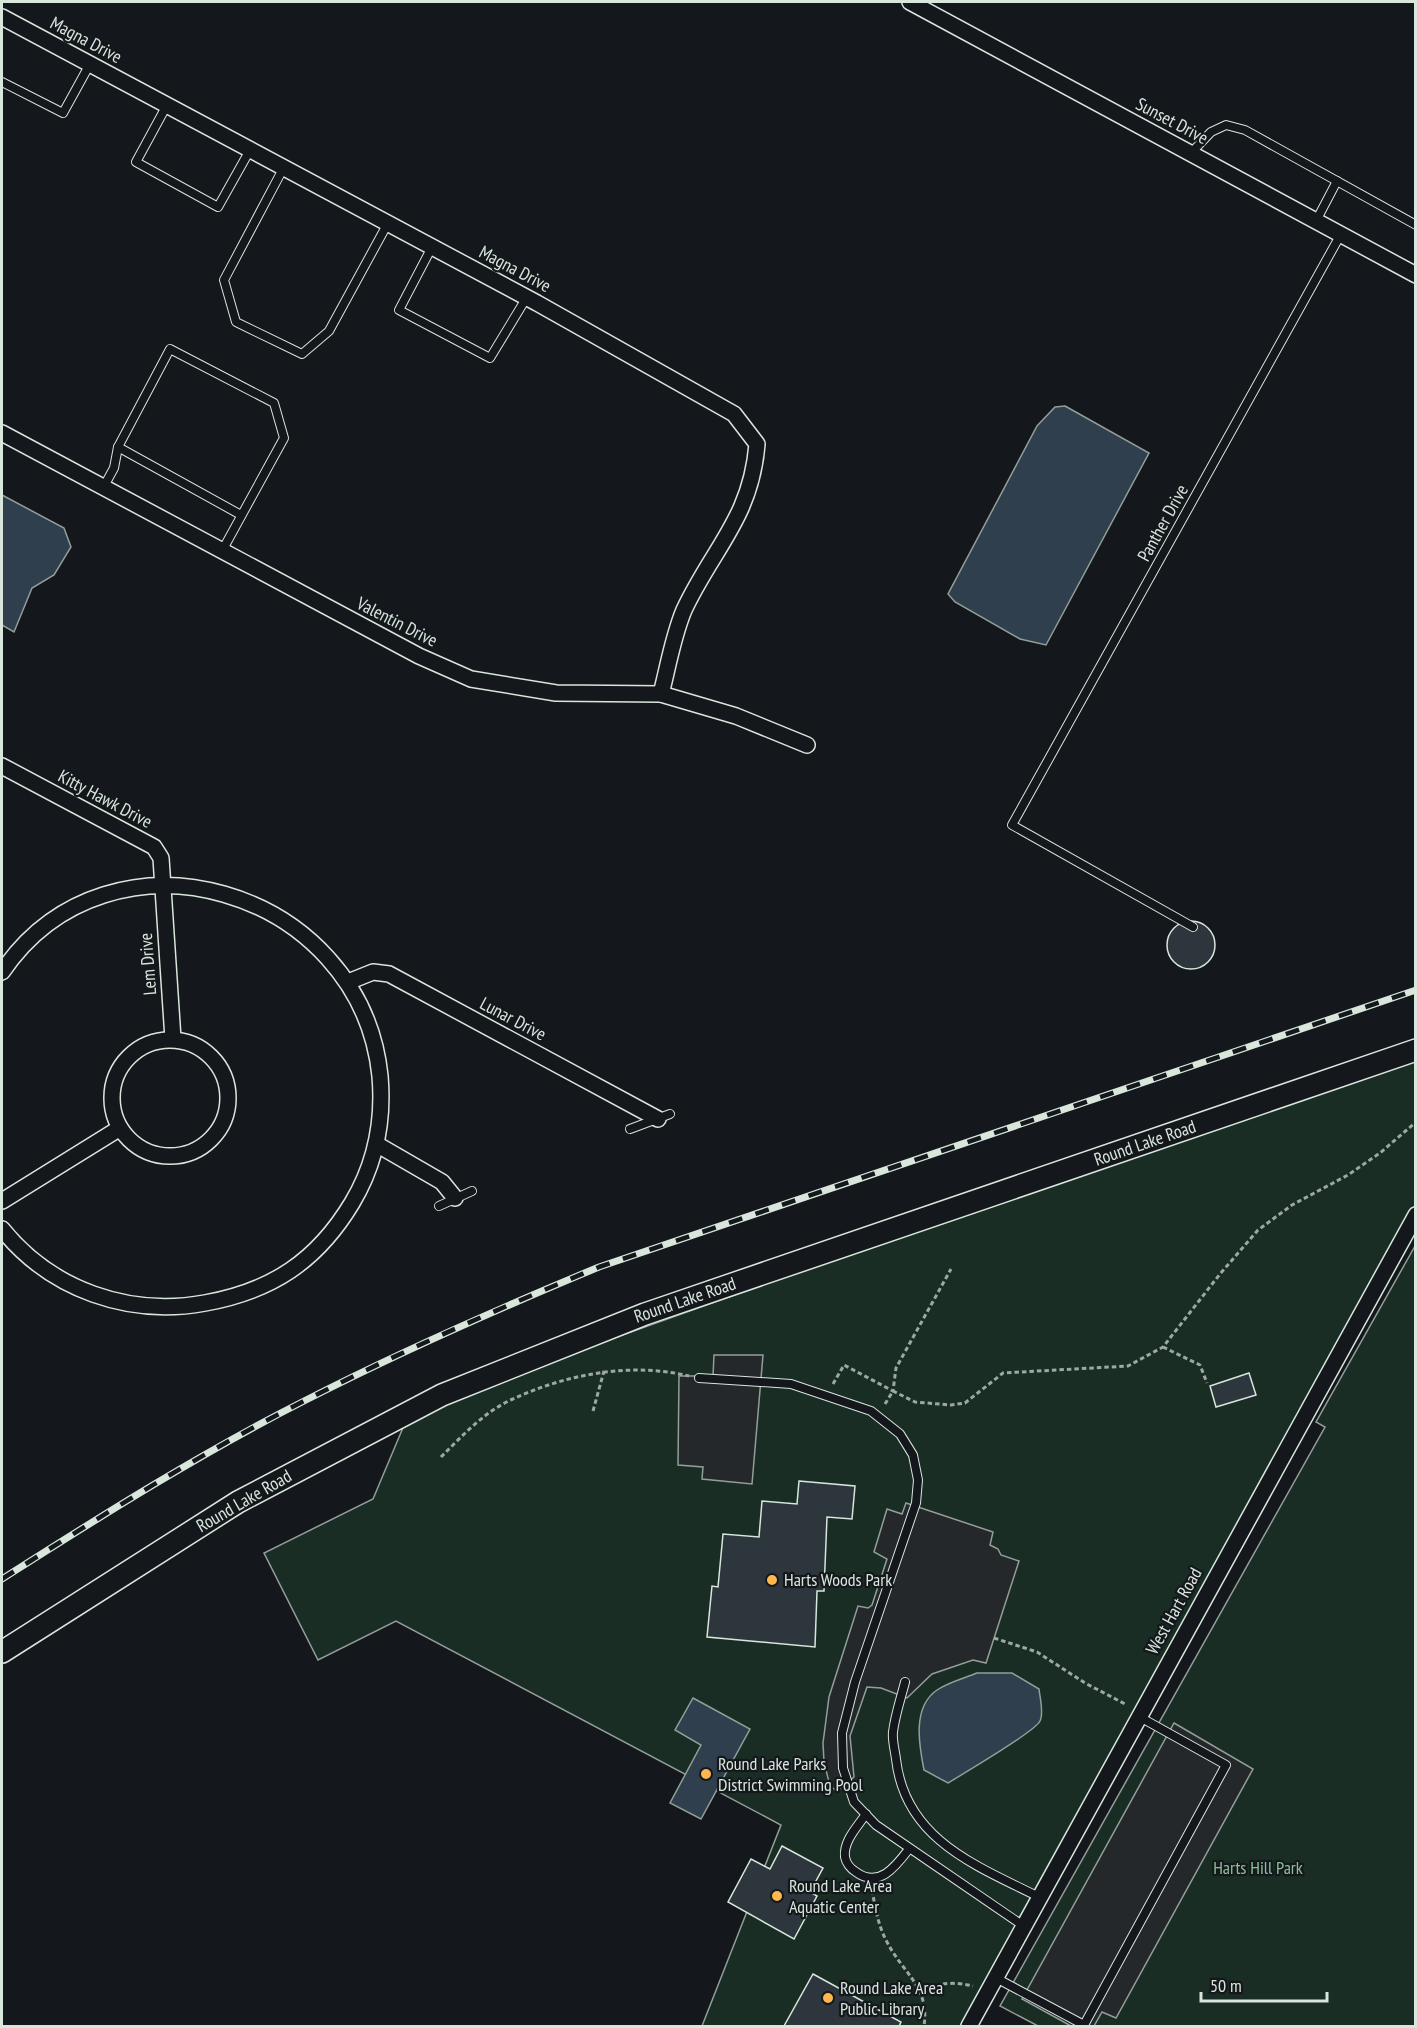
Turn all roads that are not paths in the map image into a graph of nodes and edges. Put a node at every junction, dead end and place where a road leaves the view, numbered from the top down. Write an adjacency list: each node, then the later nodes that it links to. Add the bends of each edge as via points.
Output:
1 (910, 2): 7 (street, Sunset Drive)
2 (3, 21): 3 (street, Magna Drive)
3 (90, 64): 4 (lane, via 63,112); 5 (street, Magna Drive)
4 (2, 82)
5 (166, 105): 6 (street, Magna Drive); 6 (lane, via 136,162 197,196 218,207)
6 (250, 150): 8 (street, Magna Drive)
7 (1191, 153): 9 (lane, via 1211,132 1226,125 1245,130); 10 (street, Sunset Drive)
8 (284, 167): 11 (street, Magna Drive); 11 (lane, via 224,280 236,322 302,354 329,331)
9 (1337, 181): 10 (lane); 12 (lane)
10 (1316, 221): 13 (street, Sunset Drive)
11 (388, 223): 14 (street, Magna Drive)
12 (1416, 225)
13 (1341, 234): 15 (street, Sunset Drive); 26 (lane, Panther Drive, via 1012,825)
14 (432, 247): 16 (street, Magna Drive); 16 (lane, via 399,310 490,358)
15 (1416, 275)
16 (527, 297): 22 (street, Magna Drive, via 734,414 757,444 748,497 684,611)
17 (2, 433): 19 (street, Valentin Drive)
18 (117, 447): 19 (lane, via 114,468); 20 (lane); 20 (lane, via 171,349 274,403 284,438)
19 (103, 488): 21 (street, Valentin Drive)
20 (241, 515): 21 (lane)
21 (222, 551): 22 (street, Valentin Drive, via 419,656 471,679 556,693)
22 (661, 694): 23 (street, Valentin Drive, via 736,716)
23 (807, 746)
24 (2, 766): 25 (street, Kitty Hawk Drive, via 154,847 161,858)
25 (162, 886): 27 (street, via 87,900 49,922 16,950); 28 (street, via 199,887 253,903 300,930); 29 (street, Lem Drive)
26 (1193, 927)
27 (2, 972)
28 (348, 982): 31 (street, Lunar Drive, via 373,972 389,974); 34 (street, via 363,1008 377,1051 382,1100)
29 (173, 1039): 32 (street, via 139,1048 120,1068 112,1093 113,1111); 32 (street, via 201,1048 222,1070 228,1089 228,1109 221,1128 190,1153 170,1156 150,1153 133,1143)
30 (1410, 1054): 42 (main road, Round Lake Road, via 645,1314 442,1395 238,1502)
31 (664, 1116): 33 (lane)
32 (120, 1128): 37 (street)
33 (630, 1129)
34 (378, 1145): 36 (street, via 442,1182); 40 (street, via 363,1185 337,1228 310,1257 279,1279 237,1297 178,1308 128,1306 81,1290 43,1267)
35 (472, 1191): 36 (lane)
36 (455, 1198): 38 (lane)
37 (2, 1201)
38 (439, 1206)
39 (1416, 1215): 44 (street, West Hart Road)
40 (2, 1229)
41 (699, 1378): 45 (lane, via 790,1384 871,1411 900,1434 913,1455 918,1480 916,1503 842,1733 843,1768 854,1802)
42 (2, 1652)
43 (905, 1682): 47 (lane, via 892,1733 898,1777 913,1813 935,1838 963,1858)
44 (1132, 1711): 47 (street, West Hart Road); 49 (lane, via 1226,1765 1084,2025)
45 (866, 1814): 46 (lane); 46 (lane, via 849,1840 845,1857 850,1868 873,1878 891,1872)
46 (909, 1849): 48 (lane)
47 (1041, 1898): 48 (street, West Hart Road)
48 (1025, 1927): 49 (street, West Hart Road)
49 (996, 1978): 50 (street, West Hart Road)
50 (969, 2026)

